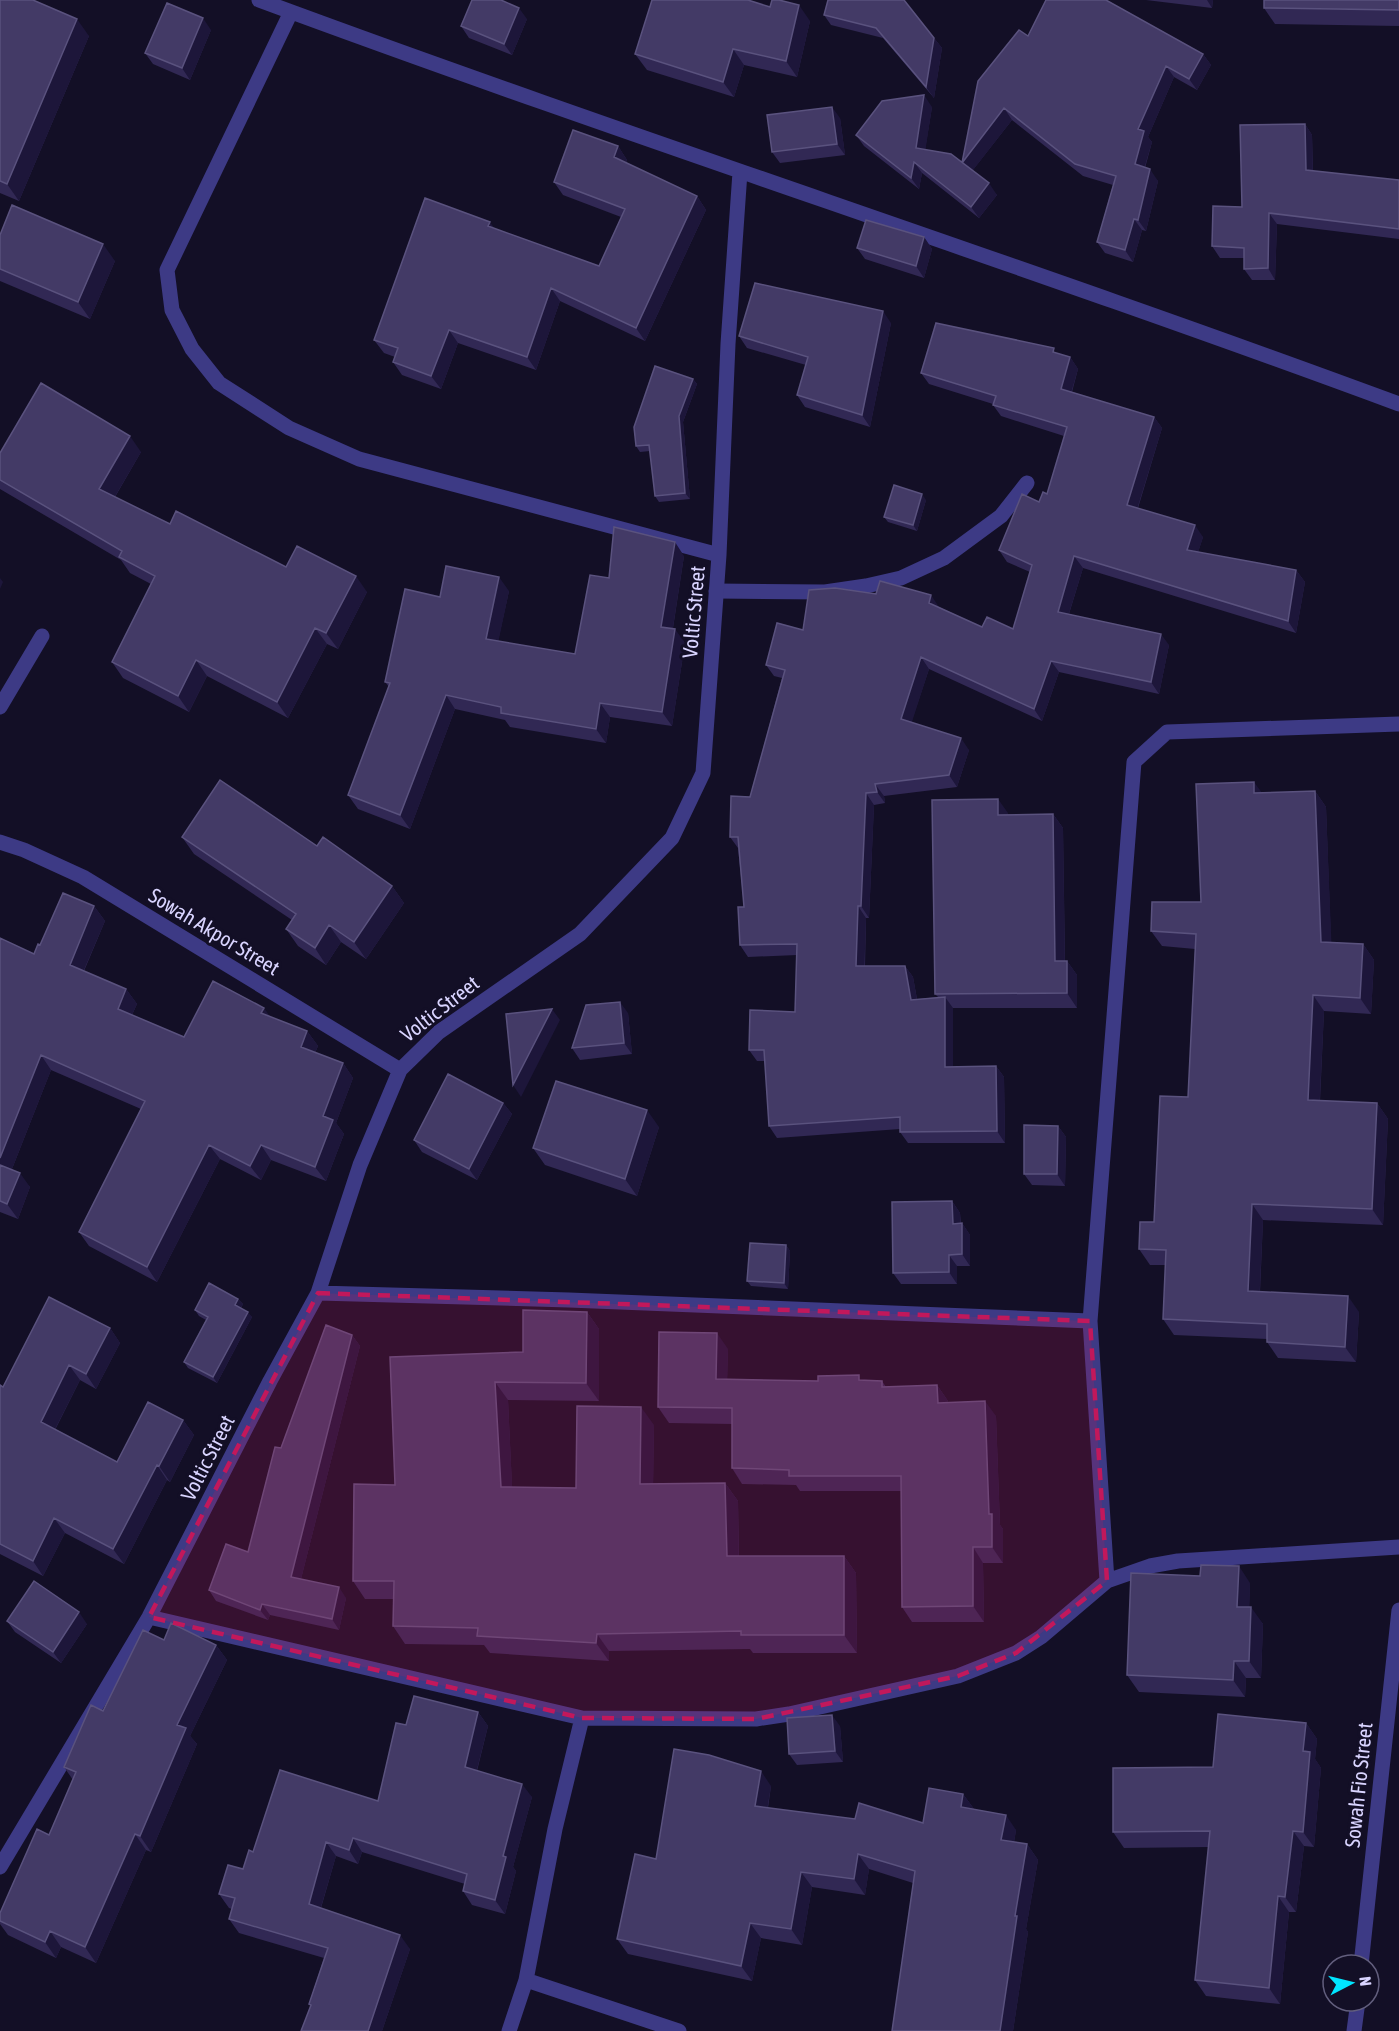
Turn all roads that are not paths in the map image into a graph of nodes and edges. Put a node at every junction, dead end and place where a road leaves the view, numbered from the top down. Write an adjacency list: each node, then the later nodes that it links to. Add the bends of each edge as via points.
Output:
1 (259, 0): 2 (street)
2 (291, 12): 3 (street); 6 (street, via 167,270 172,310 192,349 219,383 289,428 359,459)
3 (740, 172): 4 (street, via 1113,300); 6 (street, Voltic Street)
4 (1399, 404)
5 (1027, 483): 7 (street, via 1001,516 944,558 901,579 825,592)
6 (719, 555): 7 (street, Voltic Street)
7 (716, 591): 12 (street, Voltic Street, via 703,773 672,838 580,934 439,1032)
8 (42, 636): 9 (street)
9 (0, 707)
10 (1399, 724): 14 (street, via 1167,732 1134,762)
11 (0, 842): 12 (street, Sowah Akpor Street, via 83,877)
12 (400, 1070): 13 (street, Voltic Street, via 360,1165)
13 (318, 1293): 14 (street); 18 (street, Voltic Street)
14 (1090, 1321): 16 (street)
15 (1399, 1548): 16 (street, via 1178,1561)
16 (1107, 1581): 20 (street, via 1016,1653 958,1676 756,1719)
17 (1399, 1610): 19 (street, Sowah Fio Street)
18 (149, 1617): 20 (street); 21 (street, Voltic Street)
19 (1394, 1710): 22 (street, Sowah Fio Street)
20 (582, 1718): 23 (street, via 555,1829)
21 (0, 1867)
22 (1363, 1953)
23 (526, 1980): 25 (street); 26 (street)
24 (1356, 2013): 27 (street)
25 (509, 2031)
26 (679, 2031)
27 (1354, 2031)

